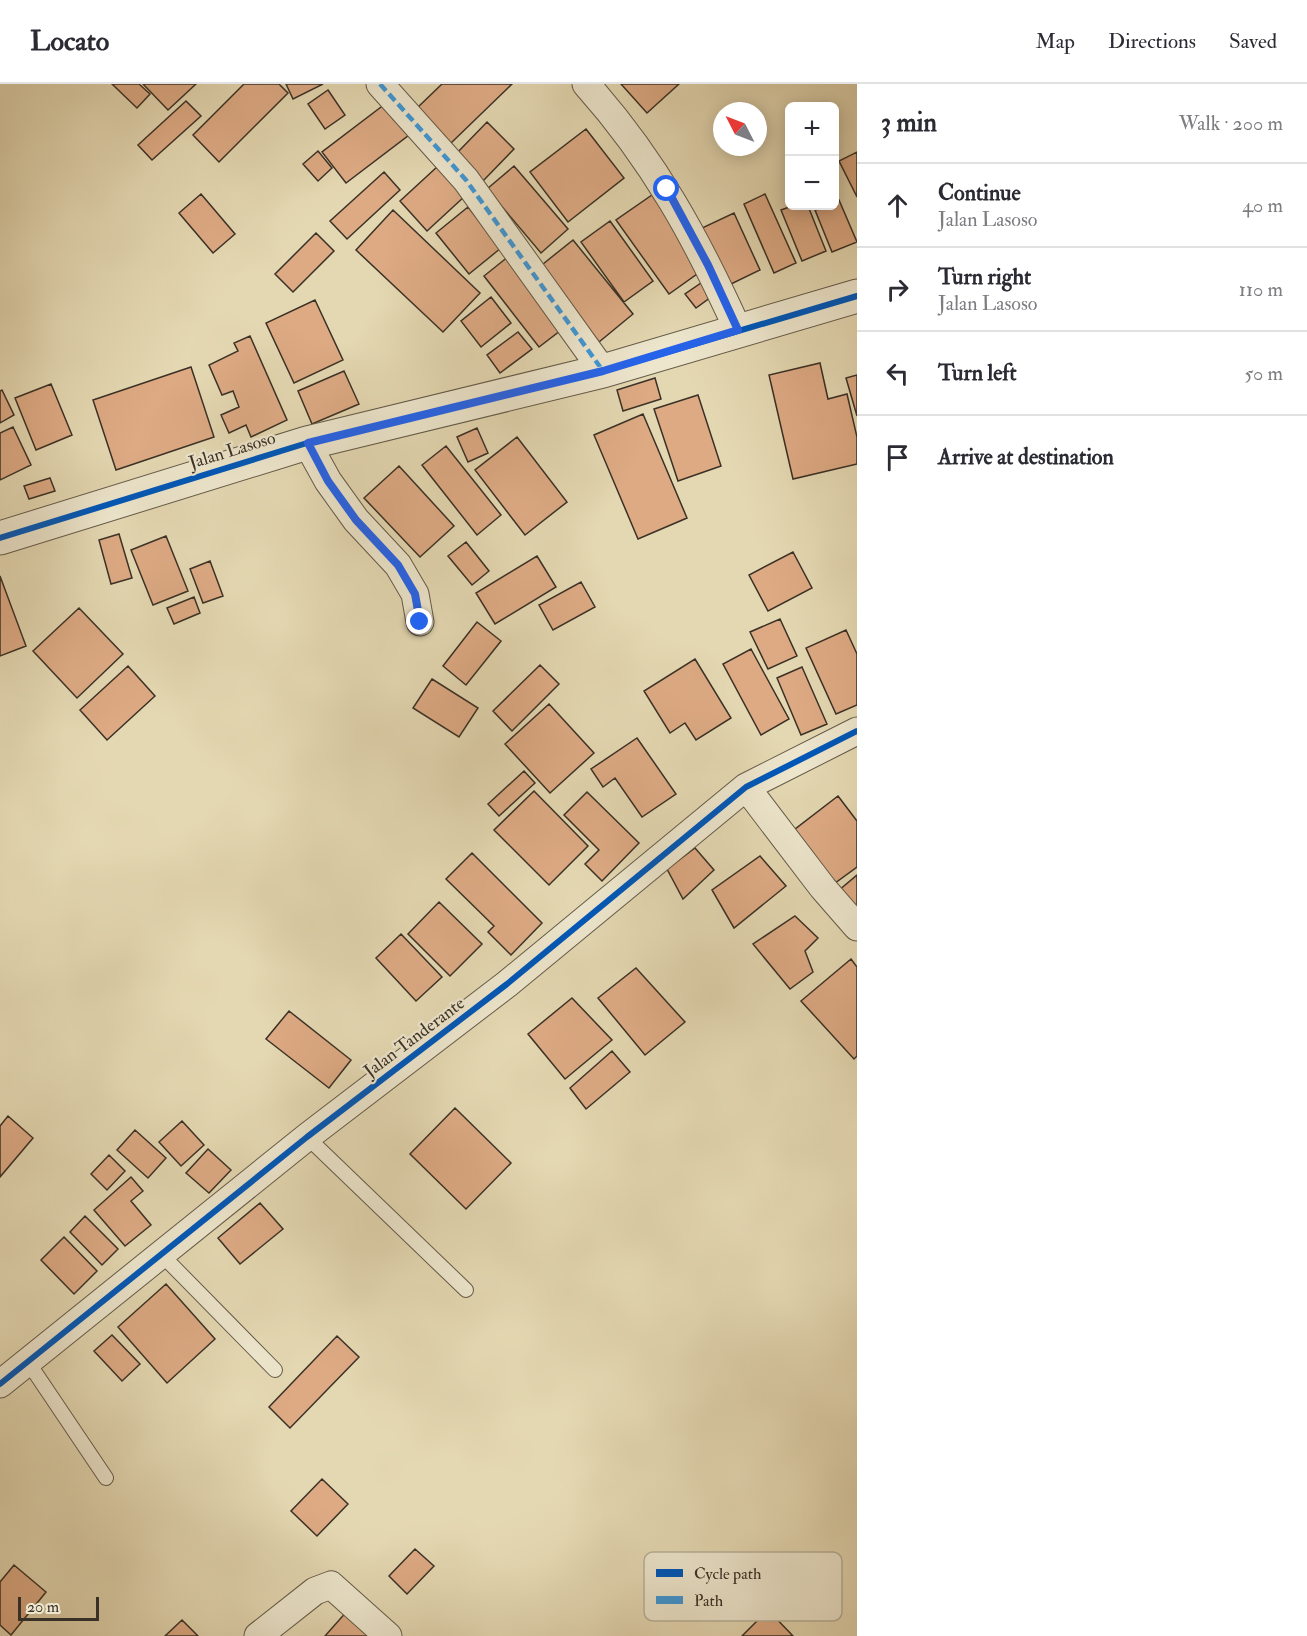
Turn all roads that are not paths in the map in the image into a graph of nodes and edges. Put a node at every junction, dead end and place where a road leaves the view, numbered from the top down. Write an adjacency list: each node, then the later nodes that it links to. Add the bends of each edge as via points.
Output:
1 (380, 84): 5 (street, via 466,180)
2 (586, 84): 4 (street, via 667,189)
3 (857, 296): 4 (street, Jalan Lasoso)
4 (738, 330): 5 (street, Jalan Lasoso)
5 (603, 371): 6 (street, Jalan Lasoso)
6 (308, 443): 7 (street, Jalan Lasoso); 8 (street, via 328,481 356,520 398,565 415,594)
7 (0, 538)
8 (420, 622)
9 (857, 731): 10 (street, Jalan Tanderante)
10 (746, 787): 11 (street); 12 (street, Jalan Tanderante, via 507,984)
11 (857, 927)
12 (307, 1137): 13 (street, Jalan Tanderante); 14 (lane)
13 (161, 1254): 15 (street, Jalan Tanderante); 16 (lane)
14 (466, 1290)
15 (28, 1362): 17 (street, Jalan Tanderante); 18 (lane)
16 (275, 1370)
17 (0, 1384)
18 (106, 1478)
19 (258, 1636): 20 (street, via 315,1591 331,1585)
20 (388, 1636)

